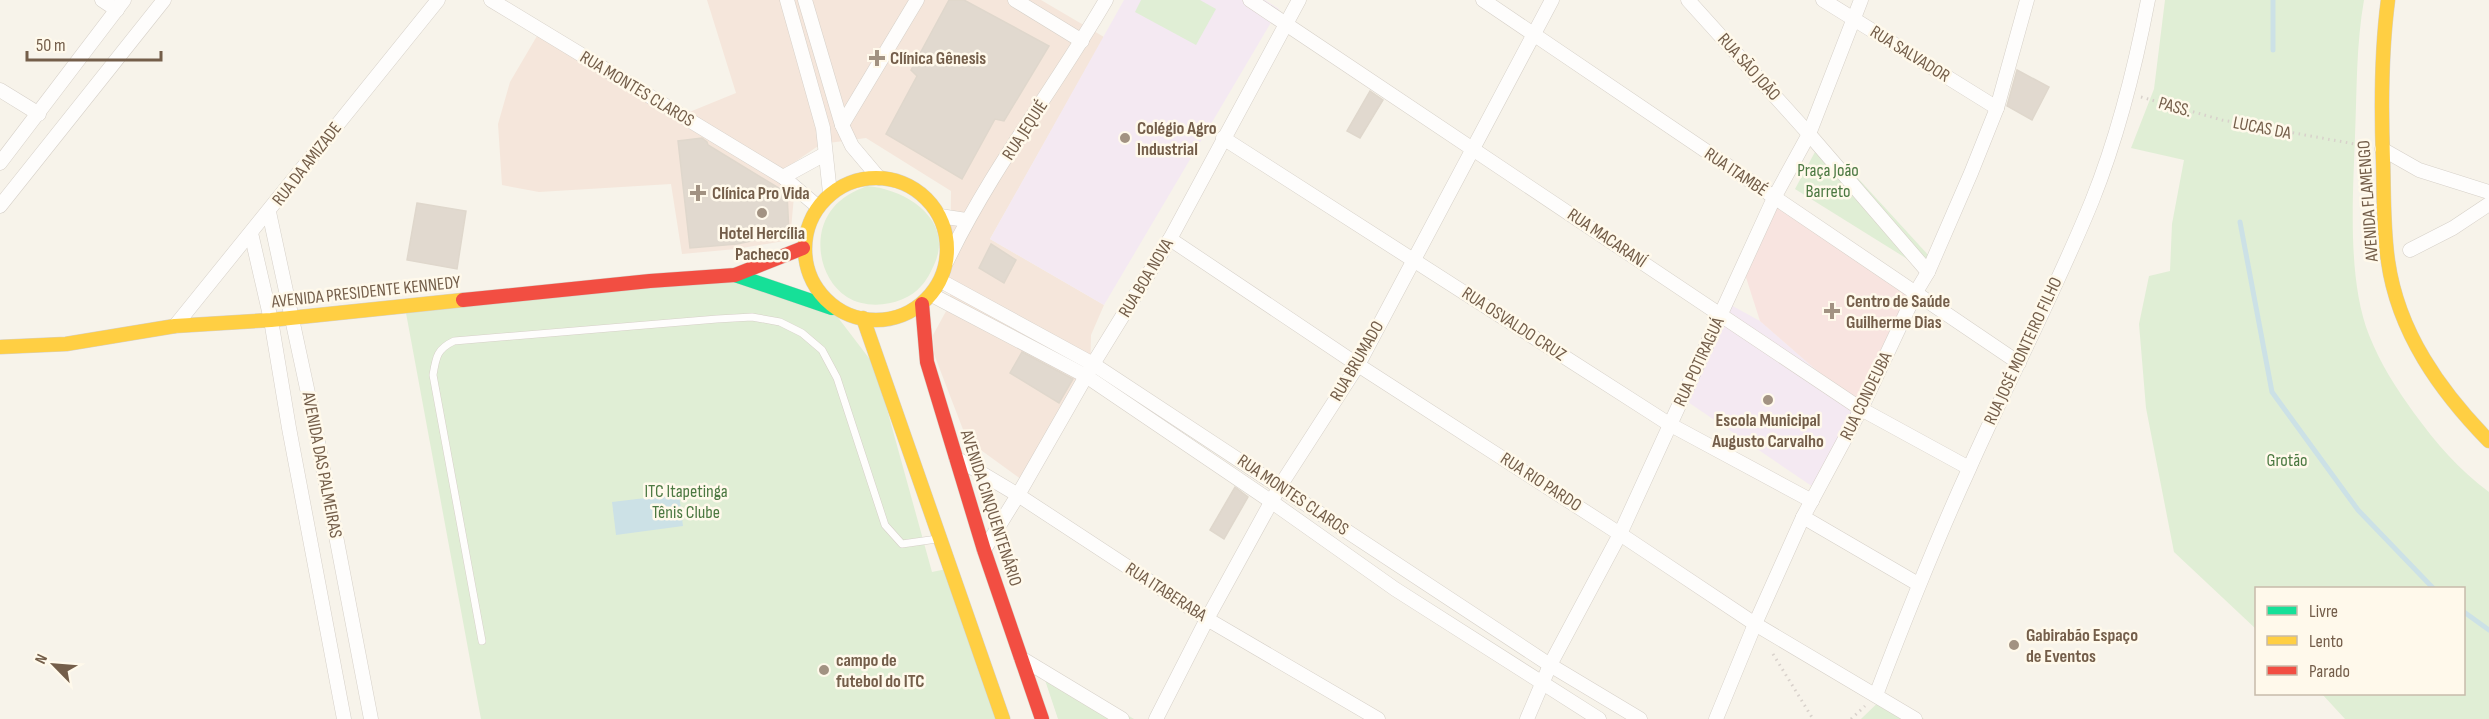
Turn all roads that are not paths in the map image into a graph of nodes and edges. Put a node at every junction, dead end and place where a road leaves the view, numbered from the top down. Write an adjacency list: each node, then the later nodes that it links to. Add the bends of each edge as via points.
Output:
1 (102, 0): 20 (street)
2 (164, 0): 41 (street)
3 (438, 0): 43 (street, RUA DA AMIZADE)
4 (491, 0): 35 (street, RUA MONTES CLAROS)
5 (787, 0): 33 (street, via 816,99)
6 (805, 0): 28 (street)
7 (917, 0): 28 (street)
8 (1015, 0): 24 (street)
9 (1106, 0): 24 (street, RUA JEQUIÉ)
10 (1250, 0): 22 (street, RUA MACARANÍ)
11 (1299, 0): 22 (street, RUA BOA NOVA)
12 (1483, 0): 23 (street, RUA ITAMBÉ)
13 (1552, 0): 23 (street, RUA BRUMADO)
14 (1688, 0): 29 (street, RUA SÃO JOÃO)
15 (1823, 0): 21 (street, RUA SALVADOR)
16 (1861, 0): 21 (street, RUA POTIRAGUÁ)
17 (2027, 0): 26 (street, RUA CONDEUBA)
18 (2148, 0): 64 (street, RUA JOSÉ MONTEIRO FILHO, via 2128,93 2092,200)
19 (2388, 0): 32 (main road, AVENIDA FLAMENGO, via 2381,94)
20 (121, 5): 27 (street)
21 (1854, 19): 26 (street, RUA SALVADOR); 29 (street, RUA POTIRAGUÁ)
22 (1286, 24): 30 (street, RUA BOA NOVA); 31 (street, RUA MACARANÍ)
23 (1533, 34): 31 (street, RUA BRUMADO); 39 (street, RUA ITAMBÉ)
24 (1082, 41): 45 (street, RUA JEQUIÉ)
25 (0, 90): 27 (street)
26 (1997, 108): 52 (street, RUA CONDEUBA)
27 (39, 114): 34 (street)
28 (842, 125): 36 (street, via 852,147)
29 (1809, 134): 39 (street, RUA POTIRAGUÁ); 52 (street)
30 (1223, 138): 47 (street, RUA BOA NOVA); 50 (street, RUA OSVALDO CRUZ)
31 (1473, 148): 50 (street, RUA BRUMADO); 58 (street, RUA MACARANÍ)
32 (2382, 149): 37 (street, via 2419,170); 69 (main road, AVENIDA FLAMENGO, via 2387,252 2400,308 2439,387)
33 (825, 154): 35 (street); 38 (street)
34 (0, 163)
35 (783, 177): 42 (street, RUA MONTES CLAROS)
36 (879, 178): 38 (main road, via 858,179); 44 (main road, via 911,189)
37 (2489, 192)
38 (830, 193): 42 (main road)
39 (1774, 198): 55 (street, RUA ITAMBÉ); 58 (street, RUA POTIRAGUÁ)
40 (2489, 204): 49 (street)
41 (0, 206)
42 (817, 206): 48 (main road)
43 (269, 212): 46 (street, RUA DA AMIZADE); 59 (street, AVENIDA DAS PALMEIRAS)
44 (940, 216): 45 (street); 51 (main road, via 947,238)
45 (966, 220): 51 (street, RUA JEQUIÉ)
46 (251, 233): 61 (street, AVENIDA DAS PALMEIRAS); 62 (street, RUA DA AMIZADE)
47 (1170, 239): 65 (street, RUA RIO PARDO); 66 (street, RUA BOA NOVA)
48 (803, 248): 53 (main road, AVENIDA PRESIDENTE KENNEDY); 57 (main road, via 813,283)
49 (2410, 250)
50 (1413, 260): 65 (street, RUA BRUMADO); 68 (street, RUA OSVALDO CRUZ)
51 (947, 261): 54 (main road)
52 (1928, 272): 55 (street, RUA CONDEUBA)
53 (735, 275): 57 (main road, AVENIDA PRESIDENTE KENNEDY); 59 (main road, AVENIDA PRESIDENTE KENNEDY)
54 (941, 280): 56 (main road); 66 (street, RUA MONTES CLAROS)
55 (1916, 292): 64 (street, RUA ITAMBÉ); 67 (street, RUA CONDEUBA)
56 (927, 299): 60 (main road, via 902,315 880,320); 66 (street, RUA MONTES CLAROS); 70 (main road, AVENIDA CINQUENTENÁRIO, via 923,335 927,362)
57 (841, 311): 60 (main road)
58 (1721, 315): 67 (street, RUA MACARANÍ); 68 (street, RUA POTIRAGUÁ)
59 (293, 317): 61 (main road, AVENIDA PRESIDENTE KENNEDY); 89 (street, AVENIDA DAS PALMEIRAS)
60 (863, 318): 78 (main road)
61 (271, 320): 62 (main road, AVENIDA PRESIDENTE KENNEDY); 88 (street, AVENIDA DAS PALMEIRAS)
62 (175, 326): 63 (main road, AVENIDA PRESIDENTE KENNEDY, via 66,344)
63 (0, 347)
64 (2019, 363): 71 (street, RUA JOSÉ MONTEIRO FILHO)
65 (1358, 365): 72 (street, RUA BRUMADO); 77 (street, RUA RIO PARDO)
66 (1089, 370): 72 (street, RUA MONTES CLAROS); 73 (street, RUA BOA NOVA); 75 (street, RUA MONTES CLAROS)
67 (1861, 409): 71 (street, RUA MACARANÍ); 74 (street, RUA CONDEUBA)
68 (1669, 424): 74 (street, RUA OSVALDO CRUZ); 77 (street, RUA POTIRAGUÁ)
69 (2489, 441)
70 (956, 458): 73 (street, RUA ITABERABA); 79 (main road, AVENIDA CINQUENTENÁRIO)
71 (1969, 468): 80 (street, RUA JOSÉ MONTEIRO FILHO)
72 (1280, 486): 75 (street, RUA BRUMADO); 85 (street, RUA MONTES CLAROS)
73 (1018, 495): 79 (street, RUA BOA NOVA); 81 (street, RUA ITABERABA)
74 (1812, 501): 76 (street, RUA CONDEUBA)
75 (1272, 502): 81 (street, RUA BRUMADO); 86 (street, RUA MONTES CLAROS, via 1395,589)
76 (1803, 517): 80 (street); 82 (street, RUA CONDEUBA)
77 (1620, 534): 82 (street, RUA RIO PARDO); 85 (street, RUA POTIRAGUÁ)
78 (940, 539): 83 (lane, via 902,544 892,535 885,525 837,378 822,350 802,333 780,322 752,317 717,319 454,341 436,356 434,375); 90 (main road)
79 (984, 550): 84 (main road, AVENIDA CINQUENTENÁRIO)
80 (1918, 584): 87 (street, RUA JOSÉ MONTEIRO FILHO)
81 (1207, 619): 93 (street, RUA BRUMADO); 94 (street, RUA ITABERABA)
82 (1755, 624): 87 (street, RUA RIO PARDO); 98 (street, RUA CONDEUBA)
83 (482, 641)
84 (1021, 658): 91 (main road, AVENIDA CINQUENTENÁRIO); 92 (street)
85 (1550, 665): 86 (street, RUA POTIRAGUÁ); 97 (street, RUA MONTES CLAROS)
86 (1542, 684): 95 (street, RUA POTIRAGUÁ); 96 (street, RUA MONTES CLAROS)
87 (1876, 695): 99 (street, RUA RIO PARDO)
88 (344, 719)
89 (371, 719)
90 (1003, 719)
91 (1042, 719)
92 (1122, 719)
93 (1156, 719)
94 (1378, 719)
95 (1527, 719)
96 (1599, 719)
97 (1640, 719)
98 (1716, 719)
99 (1915, 719)

